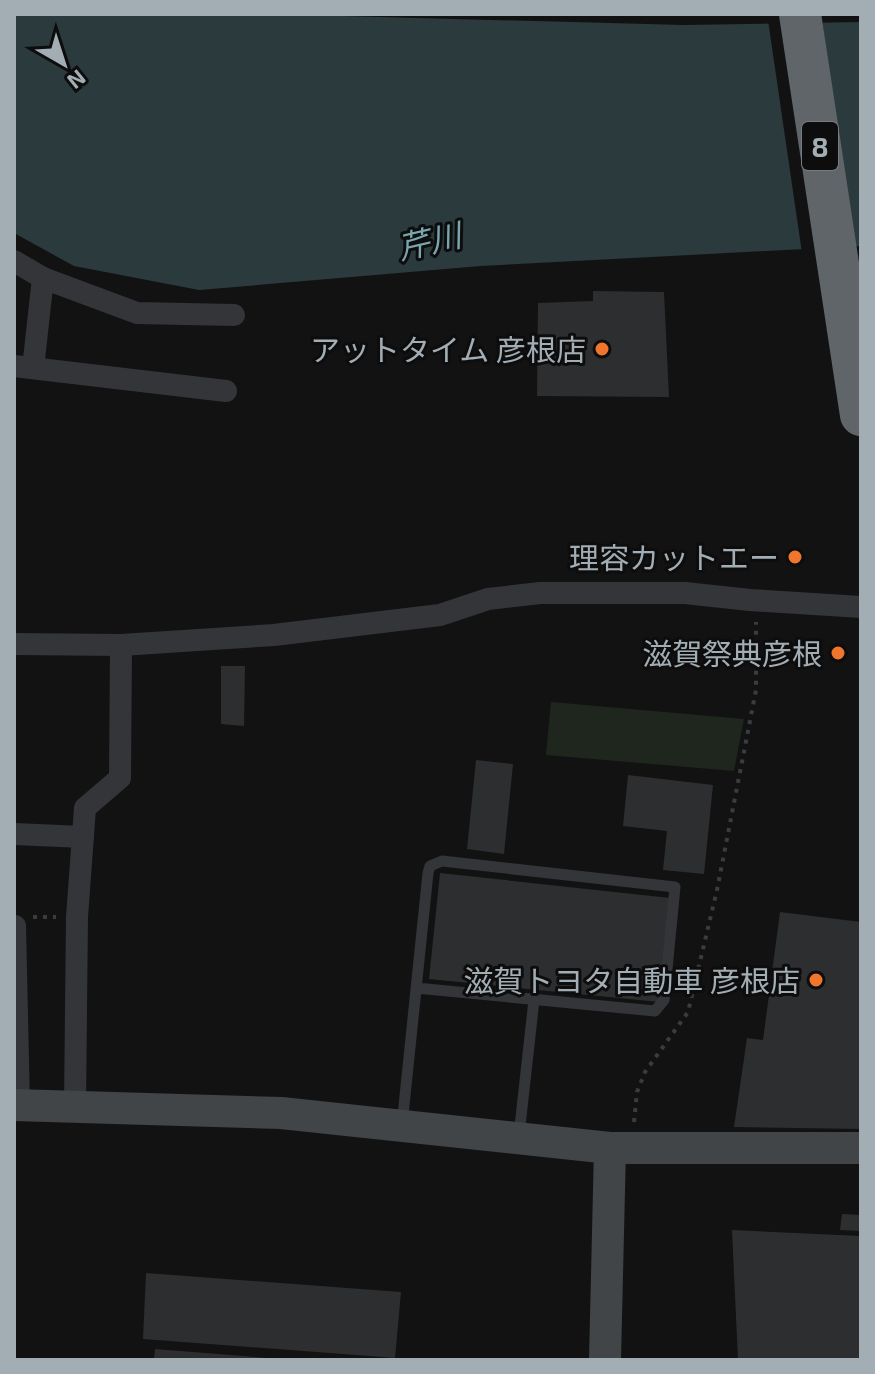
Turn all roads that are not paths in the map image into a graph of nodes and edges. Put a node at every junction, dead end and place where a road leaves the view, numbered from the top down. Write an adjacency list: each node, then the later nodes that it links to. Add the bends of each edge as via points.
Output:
1 (800, 16): 5 (highway, 8)
2 (14, 261): 3 (street)
3 (43, 278): 4 (street, via 137,313); 6 (street)
4 (234, 315)
5 (857, 365): 8 (highway, 8)
6 (24, 367): 7 (street)
7 (226, 391)
8 (861, 415)
9 (861, 607): 11 (street, via 685,593 540,593 488,599 440,615 253,641)
10 (14, 644): 11 (street)
11 (121, 645): 13 (street, via 120,778 85,808)
12 (14, 834): 13 (street)
13 (83, 837): 20 (street)
14 (433, 847): 15 (lane)
15 (436, 862): 17 (lane, via 428,873); 18 (lane, via 675,887 664,1000 655,1011)
16 (15, 926): 19 (street)
17 (416, 988): 18 (lane); 21 (lane)
18 (534, 1000): 22 (lane)
19 (16, 1105): 20 (street)
20 (75, 1106): 21 (street, via 281,1113)
21 (402, 1125): 22 (street)
22 (519, 1138): 23 (street)
23 (621, 1141): 24 (street); 25 (street)
24 (861, 1148)
25 (605, 1360)

